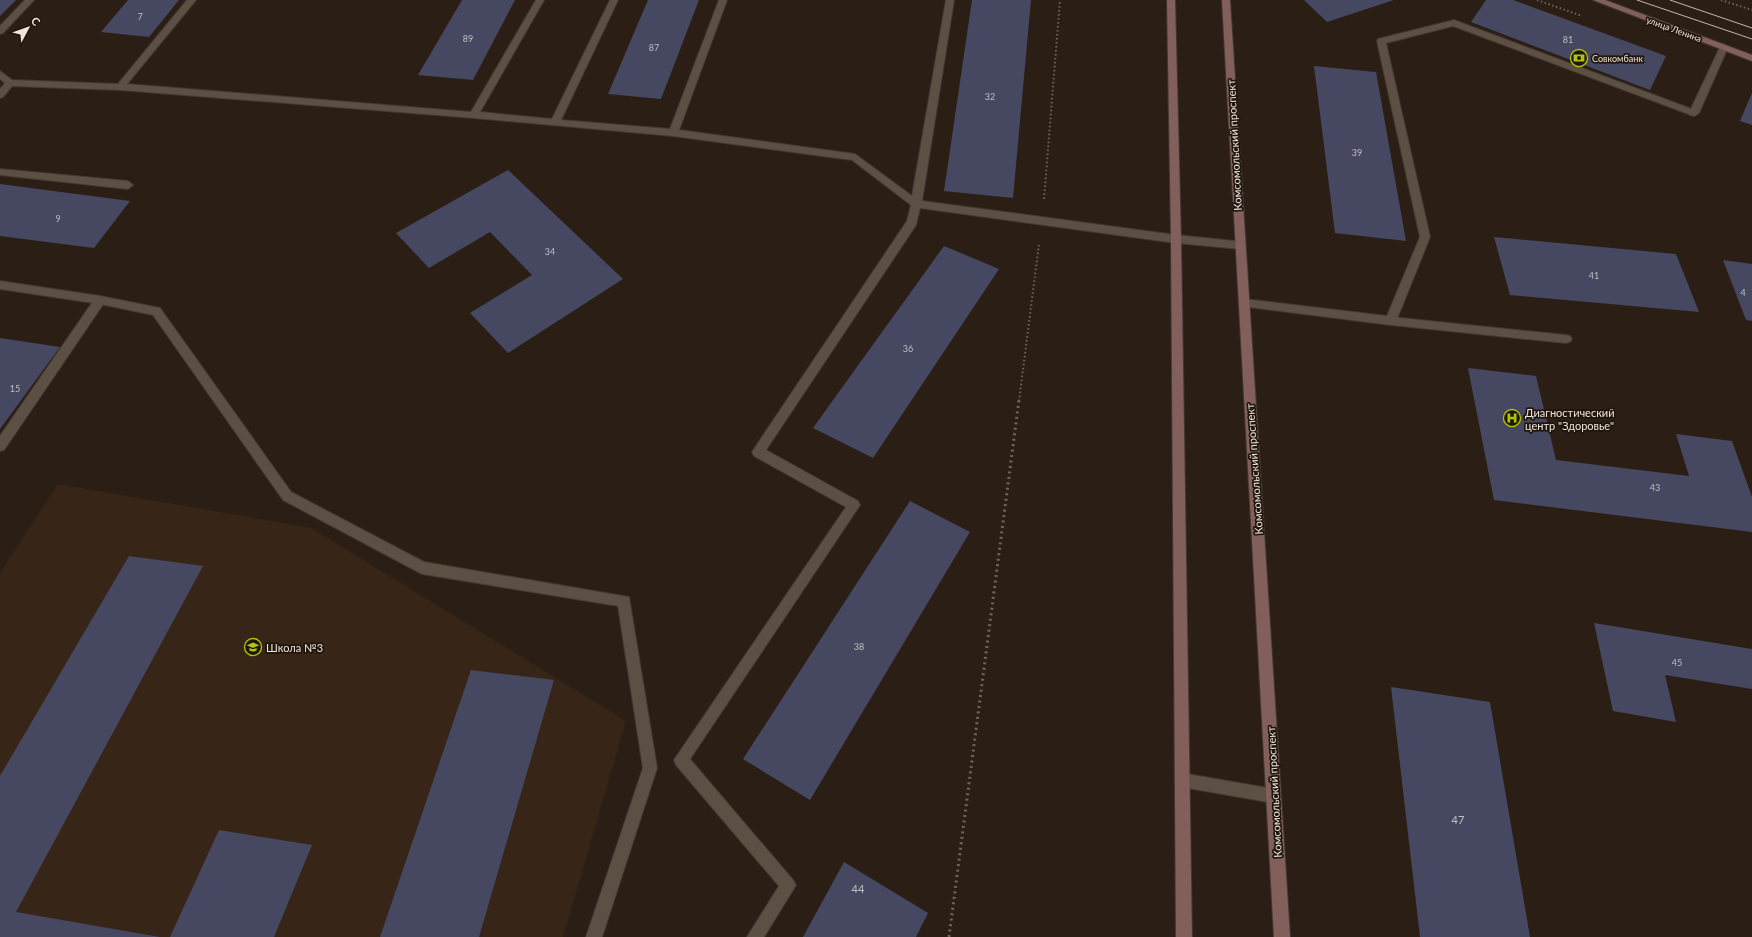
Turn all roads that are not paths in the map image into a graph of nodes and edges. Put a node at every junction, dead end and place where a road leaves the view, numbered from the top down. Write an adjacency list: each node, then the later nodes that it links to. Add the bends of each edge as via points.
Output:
1 (30, 0): 10 (street)
2 (192, 0): 15 (street)
3 (540, 0): 17 (street)
4 (614, 0): 18 (street)
5 (723, 0): 19 (street)
6 (950, 0): 22 (street)
7 (1171, 0): 23 (main road)
8 (1226, 0): 24 (main road, Комсомольский проспект)
9 (1597, 0): 11 (main road, улица Ленина)
10 (0, 31)
11 (1724, 48): 12 (main road, улица Ленина); 28 (street, via 1694,113 1454,23 1381,41 1425,237)
12 (1752, 58)
13 (0, 74): 14 (street)
14 (10, 83): 15 (street); 16 (street)
15 (120, 87): 17 (street)
16 (0, 95)
17 (474, 114): 18 (street)
18 (555, 122): 19 (street)
19 (673, 134): 22 (street, via 855,157)
20 (0, 172): 21 (street)
21 (128, 185)
22 (916, 204): 23 (street); 34 (street, via 912,222 758,452 854,504 681,760 788,885)
23 (1176, 239): 24 (street); 31 (main road)
24 (1240, 245): 27 (main road, Комсомольский проспект)
25 (0, 285): 26 (street)
26 (100, 300): 30 (street); 33 (street, via 156,311 287,496 422,568 624,601 650,768)
27 (1244, 303): 28 (street); 32 (main road, Комсомольский проспект)
28 (1391, 321): 29 (street)
29 (1566, 339)
30 (0, 446)
31 (1182, 780): 32 (street); 35 (main road)
32 (1274, 796): 36 (main road, Комсомольский проспект)
33 (594, 937)
34 (754, 937)
35 (1184, 937)
36 (1282, 937)

